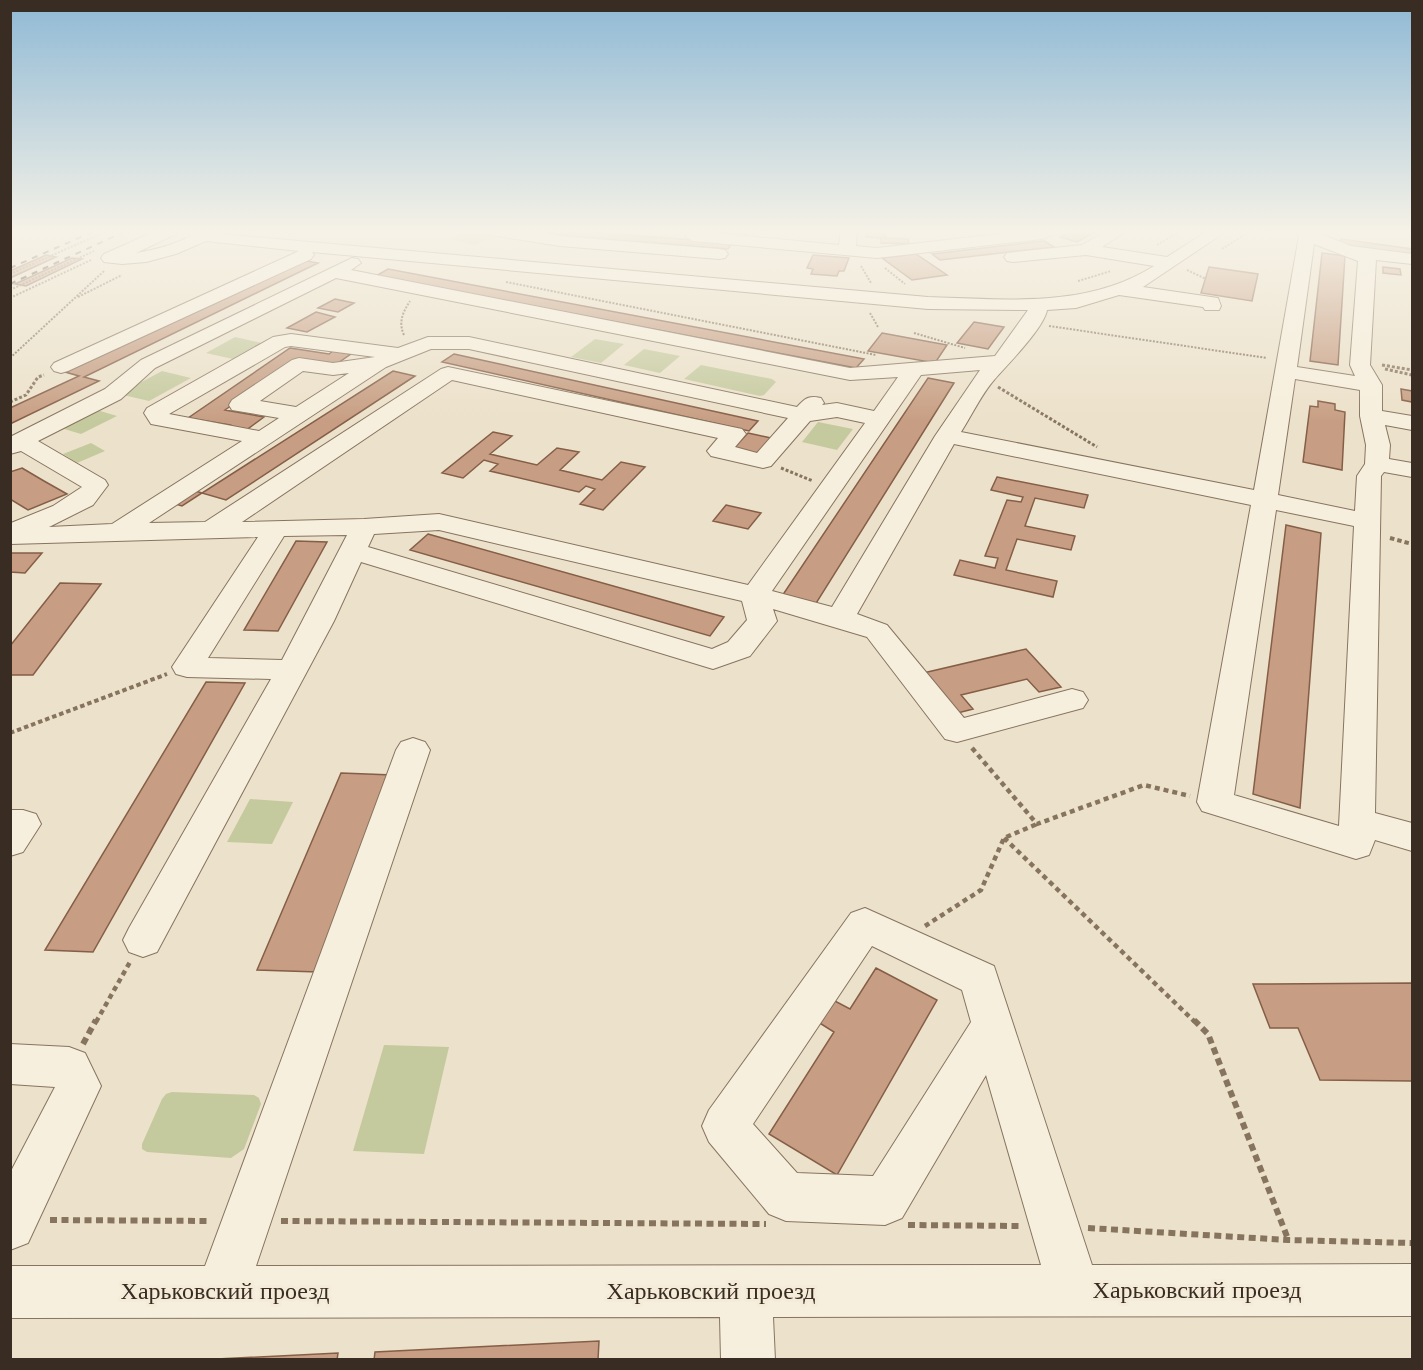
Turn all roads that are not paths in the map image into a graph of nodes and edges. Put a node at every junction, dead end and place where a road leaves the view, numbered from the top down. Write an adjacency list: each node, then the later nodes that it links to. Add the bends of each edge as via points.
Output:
1 (220, 294): 14 (street)
2 (290, 294): 25 (street, via 148,364 113,394)
3 (443, 294): 15 (street, via 850,374)
4 (807, 294): 10 (street)
5 (1106, 294): 10 (street)
6 (1150, 294): 9 (street, via 1211,302)
7 (1297, 294): 13 (street)
8 (1365, 294): 16 (street, via 1361,361)
9 (1212, 306)
10 (1034, 314): 12 (street)
11 (397, 355): 18 (street); 18 (street, via 333,369 299,364 240,405); 19 (street, via 428,343 469,343); 24 (street, via 280,341 154,413 159,419)
12 (1001, 361): 15 (street); 23 (street, via 984,378)
13 (1287, 366): 16 (street); 28 (street)
14 (61, 367)
15 (914, 370): 21 (street)
16 (1371, 386): 20 (street)
17 (821, 394): 19 (street)
18 (298, 414): 24 (street)
19 (803, 415): 21 (street, via 837,410); 31 (street, via 763,461 719,451 734,434 448,372)
20 (1371, 416): 22 (street); 26 (street, via 1378,445)
21 (880, 419): 35 (street)
22 (1413, 423)
23 (946, 436): 28 (street); 36 (street)
24 (261, 438): 32 (street)
25 (16, 444): 33 (street, via 96,485 93,493 79,503)
26 (1377, 464): 27 (street); 29 (street, via 1369,476)
27 (1413, 470)
28 (1265, 498): 29 (street); 40 (street, via 1215,802 1356,845)
29 (1368, 521): 40 (street)
30 (276, 529): 31 (street); 34 (street); 37 (street, via 187,667)
31 (210, 531): 32 (street)
32 (118, 532): 33 (street)
33 (10, 535)
34 (359, 539): 35 (street, via 439,522); 35 (street, via 713,659 739,649 762,621); 37 (street)
35 (755, 595): 36 (street)
36 (840, 618): 38 (street, via 877,631 957,731)
37 (290, 670): 44 (street)
38 (1072, 700)
39 (413, 750): 49 (street)
40 (1357, 822): 42 (street)
41 (10, 824): 43 (street, via 23,824)
42 (1413, 837)
43 (10, 842)
44 (142, 940)
45 (993, 1024): 45 (street, via 979,979 865,924 725,1126 786,1197 885,1201); 51 (street)
46 (10, 1064): 47 (street, via 69,1067 79,1086)
47 (12, 1222)
48 (1413, 1290): 51 (street, Харьковский проезд)
49 (222, 1291): 50 (street, Харьковский проезд); 52 (street, Харьковский проезд)
50 (746, 1291): 51 (street, Харьковский проезд); 53 (street)
51 (1075, 1291)
52 (10, 1292)
53 (748, 1359)

